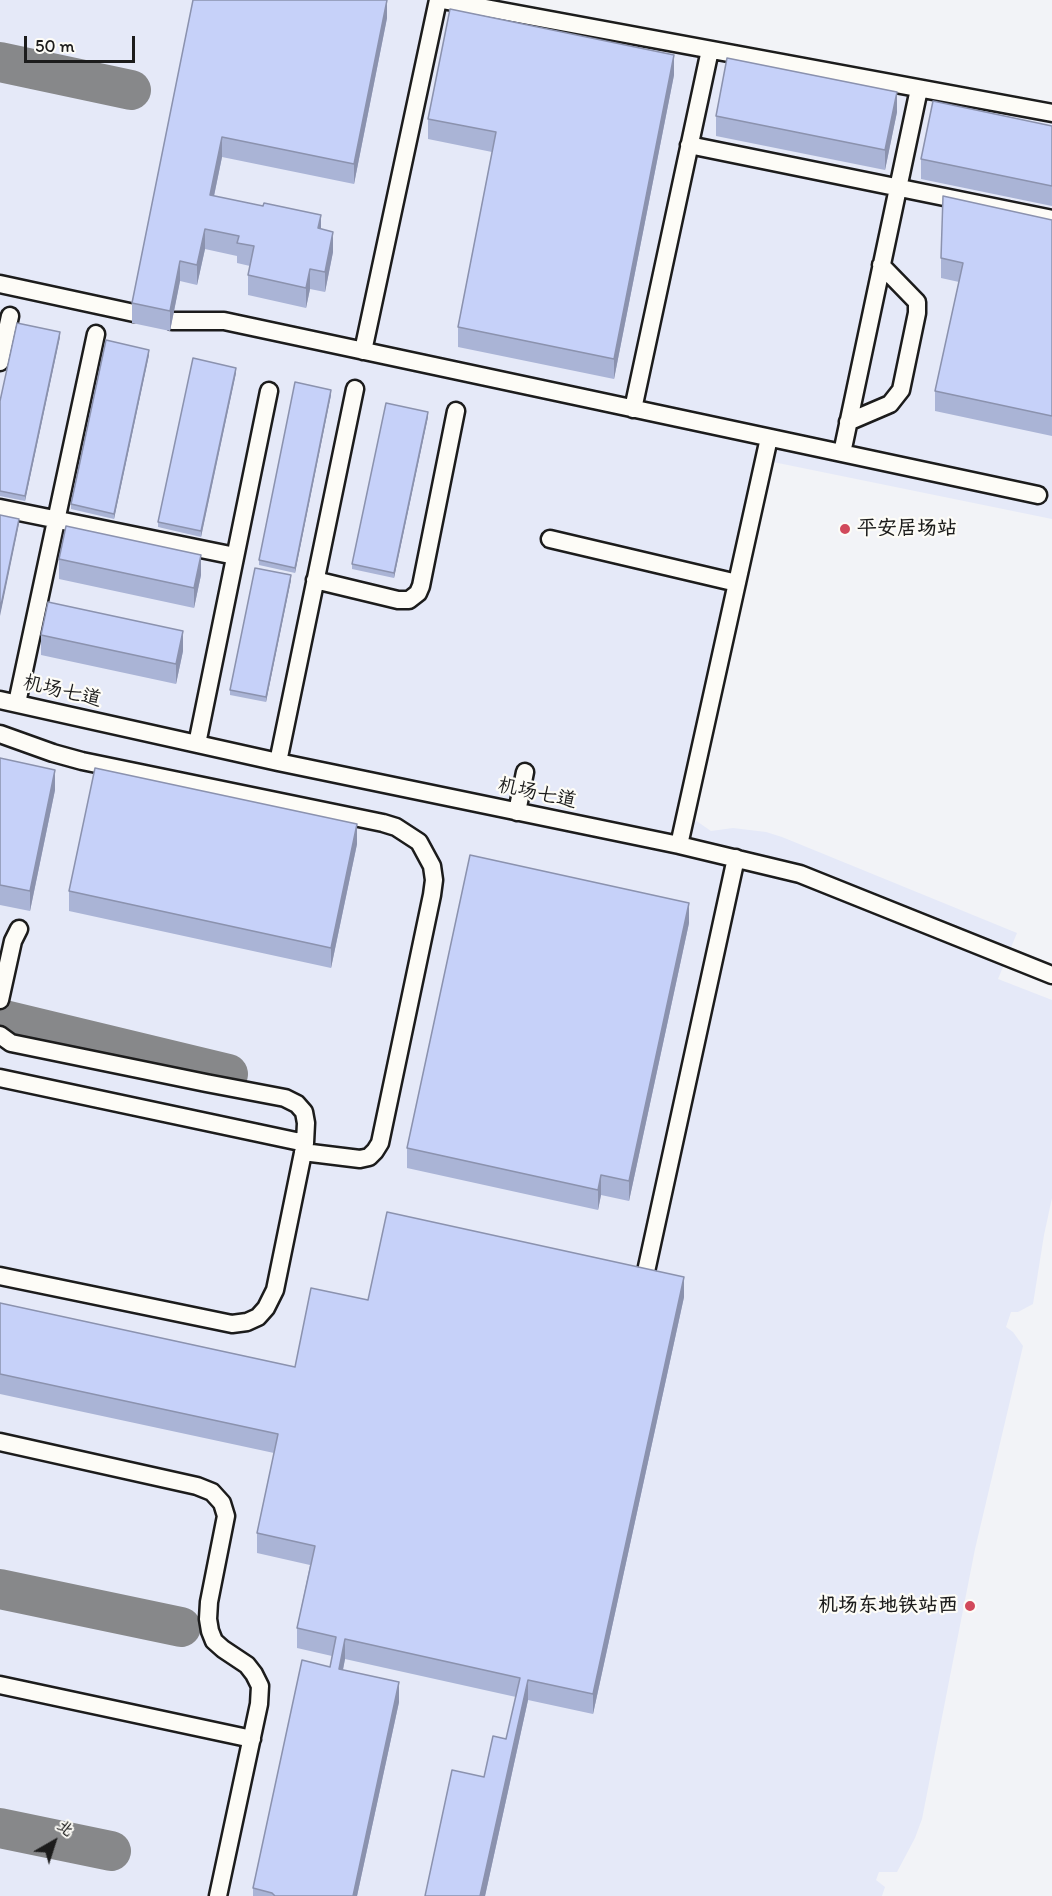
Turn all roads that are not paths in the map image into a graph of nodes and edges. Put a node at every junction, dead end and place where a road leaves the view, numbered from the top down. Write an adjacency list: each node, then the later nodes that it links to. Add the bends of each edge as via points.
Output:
1 (440, 0): 2 (lane); 14 (lane)
2 (710, 50): 3 (lane); 5 (lane)
3 (919, 89): 4 (lane); 6 (lane)
4 (1052, 113)
5 (689, 145): 6 (lane); 18 (lane)
6 (898, 188): 7 (lane); 8 (lane)
7 (1052, 219)
8 (881, 265): 20 (lane); 20 (lane, via 917,302 902,390 890,404)
9 (0, 284): 10 (lane)
10 (134, 313)
11 (10, 315): 15 (lane)
12 (172, 321): 14 (lane, via 224,321)
13 (96, 334): 25 (lane)
14 (363, 351): 18 (lane)
15 (0, 362)
16 (355, 389): 28 (lane)
17 (268, 391): 27 (lane)
18 (633, 409): 21 (lane)
19 (456, 411): 28 (lane, via 418,593 409,600 398,600)
20 (848, 422): 22 (lane)
21 (769, 438): 22 (lane); 29 (lane)
22 (842, 453): 23 (lane)
23 (1038, 495)
24 (0, 508): 25 (lane)
25 (57, 519): 27 (lane); 31 (lane)
26 (550, 539): 29 (lane)
27 (235, 556): 33 (lane)
28 (315, 580): 34 (lane)
29 (738, 583): 37 (lane)
30 (0, 700): 31 (lane, 机场七道)
31 (17, 703): 33 (lane, 机场七道)
32 (0, 734): 44 (lane, via 82,761 383,823 419,842 432,866 432,895 380,1143 369,1157 360,1159)
33 (197, 744): 34 (lane, 机场七道)
34 (278, 762): 36 (lane, 机场七道)
35 (525, 772): 36 (lane)
36 (517, 812): 37 (lane, 机场七道)
37 (680, 845): 38 (lane, 机场七道)
38 (736, 858): 40 (lane, 机场七道, via 800,874); 46 (lane)
39 (19, 929): 41 (lane)
40 (1052, 975)
41 (0, 1001)
42 (0, 1035): 44 (lane, via 12,1042 285,1098 304,1112)
43 (0, 1078): 44 (lane)
44 (304, 1148): 45 (lane, via 275,1290 266,1308 247,1322 232,1324)
45 (0, 1276)
46 (645, 1276)
47 (0, 1442): 49 (lane, via 197,1486 219,1497 226,1516 208,1619 214,1641 246,1665 260,1686)
48 (0, 1685): 49 (lane)
49 (252, 1739): 50 (lane)
50 (218, 1896)

